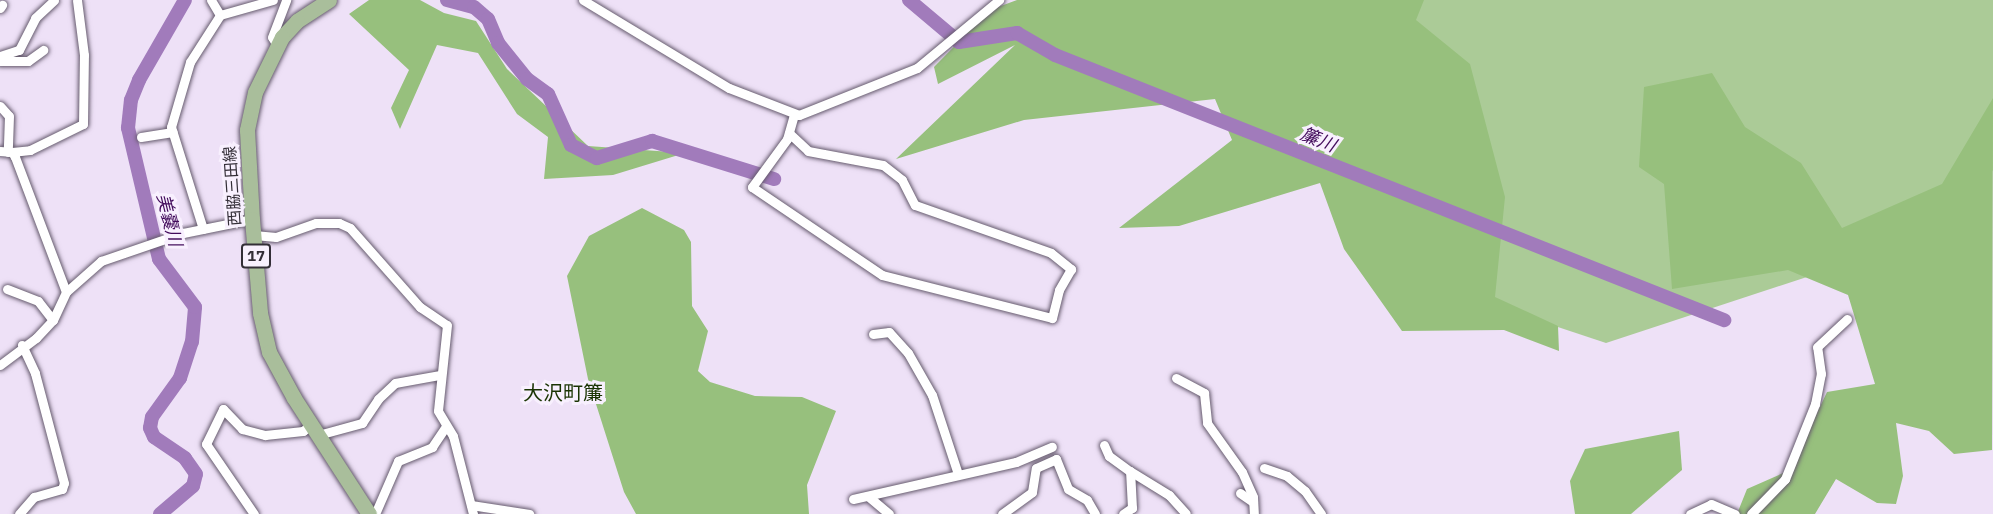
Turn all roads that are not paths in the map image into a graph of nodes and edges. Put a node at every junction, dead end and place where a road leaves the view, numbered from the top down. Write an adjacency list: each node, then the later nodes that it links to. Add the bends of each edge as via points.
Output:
1 (54, 0): 12 (street, via 35,18 19,50)
2 (77, 0): 19 (street, via 84,56 83,124 30,150)
3 (211, 0): 9 (street)
4 (273, 0): 9 (street)
5 (286, 0): 10 (street, via 272,37)
6 (329, 0): 10 (main road, 西脇三田線 / 17, via 297,21)
7 (583, 0): 15 (street, via 729,88)
8 (999, 0): 15 (street, via 917,68)
9 (220, 15): 16 (street, via 190,62)
10 (277, 45): 20 (main road, 西脇三田線 / 17, via 249,111 247,149)
11 (43, 50): 13 (street, via 28,61)
12 (0, 56)
13 (0, 62)
14 (0, 106): 19 (street, via 9,116)
15 (794, 115): 17 (street)
16 (172, 132): 18 (street); 21 (street)
17 (789, 133): 17 (street, via 808,152 884,165 902,180 915,205 1051,253 1071,269 1059,290 1052,318 882,275 752,187)
18 (141, 137)
19 (7, 152): 24 (street)
20 (252, 219): 21 (street); 22 (main road, 西脇三田線 / 17)
21 (203, 229): 24 (street, via 101,261)
22 (254, 235): 30 (street, via 276,237 315,223 339,223 350,228 420,307 447,325); 33 (main road, 西脇三田線 / 17, via 265,340 279,374)
23 (7, 288): 26 (street, via 38,301)
24 (66, 292): 26 (street)
25 (1847, 319): 58 (street, via 1817,347 1821,374 1815,404 1785,479)
26 (53, 320): 28 (street)
27 (873, 334): 38 (street, via 889,332 908,353 932,395)
28 (22, 345): 29 (street); 44 (street, via 35,373 64,483 62,489 34,497)
29 (0, 365)
30 (440, 375): 32 (street, via 438,411); 33 (street, via 395,384 378,399 362,423)
31 (1176, 378): 42 (street, via 1204,393 1207,423 1242,472)
32 (446, 426): 43 (street, via 453,436); 47 (street, via 432,447 398,461)
33 (314, 429): 45 (street, via 265,435 242,429 223,409 206,444); 46 (main road, 西脇三田線 / 17)
34 (1104, 445): 37 (street, via 1109,456)
35 (1052, 447): 38 (street, via 1016,462)
36 (1264, 468): 55 (street, via 1287,476 1305,491)
37 (1130, 471): 52 (street, via 1132,508); 53 (street, via 1169,495)
38 (958, 474): 40 (street)
39 (1240, 493): 42 (street)
40 (869, 497): 41 (street); 49 (street)
41 (853, 499)
42 (1253, 502): 54 (street)
43 (472, 509): 48 (street)
44 (19, 514)
45 (254, 514)
46 (369, 514)
47 (375, 514)
48 (530, 514)
49 (889, 514)
50 (1002, 514): 51 (street, via 1032,492 1036,468 1048,459 1056,459 1068,489 1087,500)
51 (1095, 514)
52 (1123, 514)
53 (1186, 514)
54 (1254, 514)
55 (1321, 514)
56 (1690, 514): 57 (street, via 1711,504)
57 (1736, 514)
58 (1751, 514)

